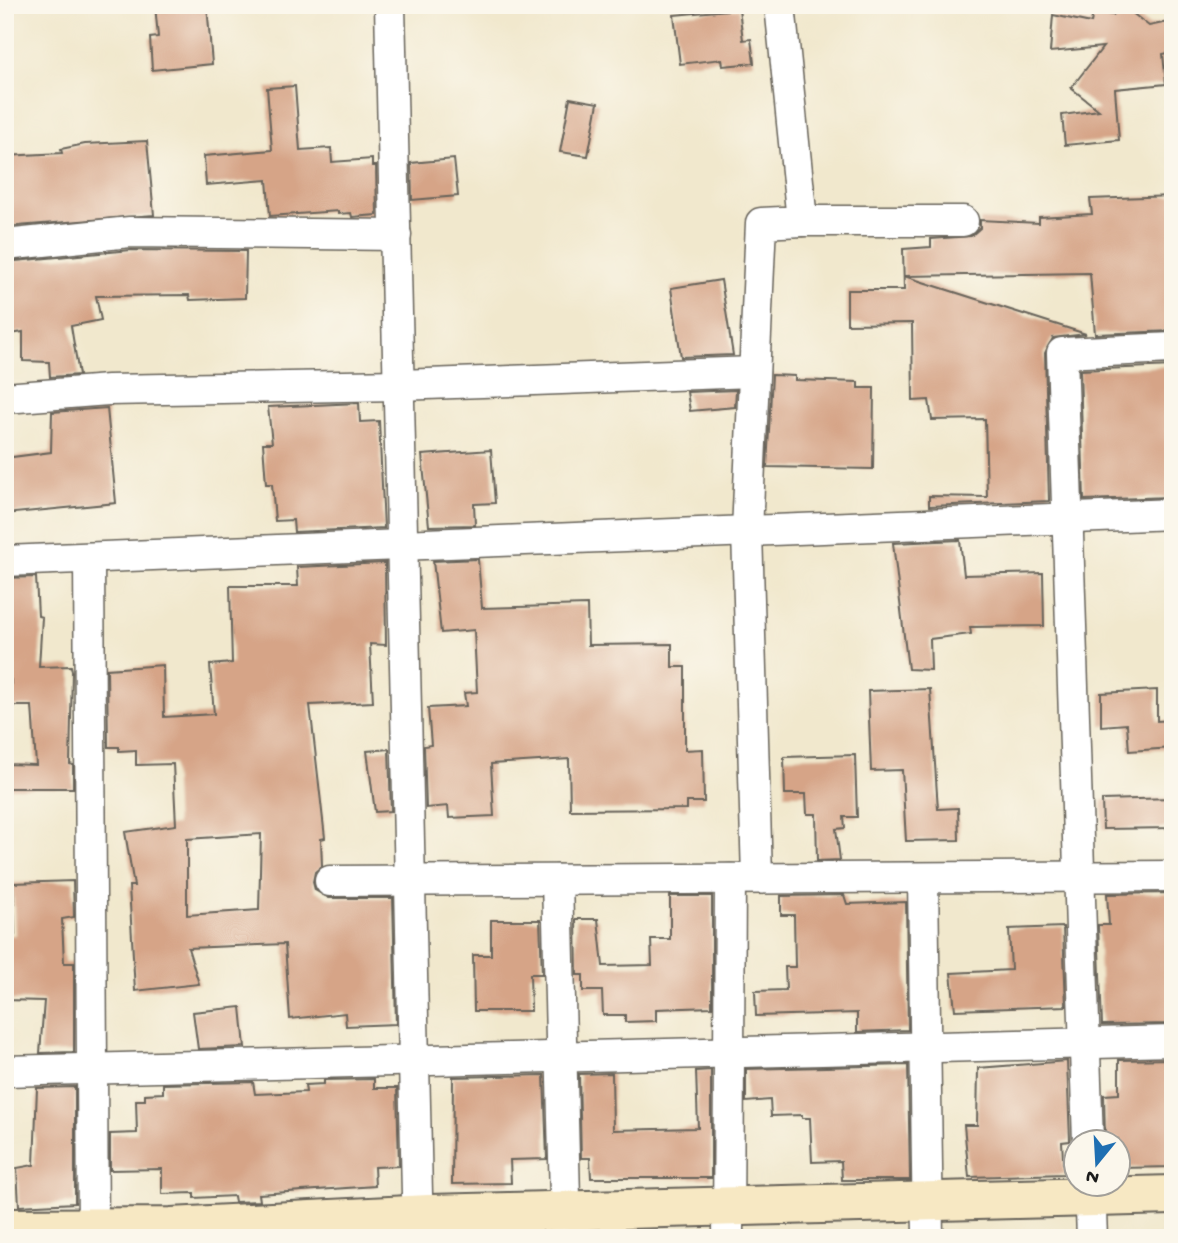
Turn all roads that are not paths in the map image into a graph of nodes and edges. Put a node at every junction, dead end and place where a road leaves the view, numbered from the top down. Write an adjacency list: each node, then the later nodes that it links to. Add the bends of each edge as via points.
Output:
1 (390, 5): 5 (street)
2 (780, 5): 3 (street)
3 (802, 221): 4 (street); 8 (street, via 761,223)
4 (963, 221)
5 (396, 235): 6 (street, via 130,232); 9 (street)
6 (5, 245)
7 (1173, 348): 12 (street, via 1062,353)
8 (754, 372): 9 (street); 13 (street)
9 (399, 385): 10 (street, via 108,390); 14 (street)
10 (5, 398)
11 (1173, 514): 12 (street)
12 (1066, 518): 13 (street); 18 (street)
13 (747, 531): 14 (street); 19 (street)
14 (402, 545): 15 (street); 21 (street)
15 (89, 558): 16 (street); 30 (street)
16 (5, 562)
17 (1173, 876): 18 (street)
18 (1079, 877): 20 (street); 25 (street)
19 (743, 878): 20 (street); 22 (street); 27 (street)
20 (923, 878): 26 (street)
21 (410, 880): 22 (street); 23 (street); 29 (street)
22 (557, 880): 28 (street)
23 (330, 881)
24 (1173, 1041): 25 (street)
25 (1085, 1044): 26 (street); 32 (street)
26 (925, 1049): 27 (street); 37 (street)
27 (729, 1053): 28 (street); 38 (street)
28 (562, 1057): 29 (street); 39 (street)
29 (414, 1061): 30 (street); 40 (street)
30 (92, 1069): 31 (street); 43 (street)
31 (5, 1071)
32 (1088, 1128)
33 (1132, 1193): 35 (street)
34 (1062, 1195): 37 (street)
35 (1173, 1195)
36 (1090, 1198): 44 (street)
37 (928, 1220): 38 (street)
38 (727, 1222): 39 (street)
39 (565, 1224): 40 (street)
40 (418, 1226): 42 (street)
41 (5, 1228): 43 (street)
42 (266, 1230): 43 (street)
43 (93, 1232)
44 (1092, 1238)

